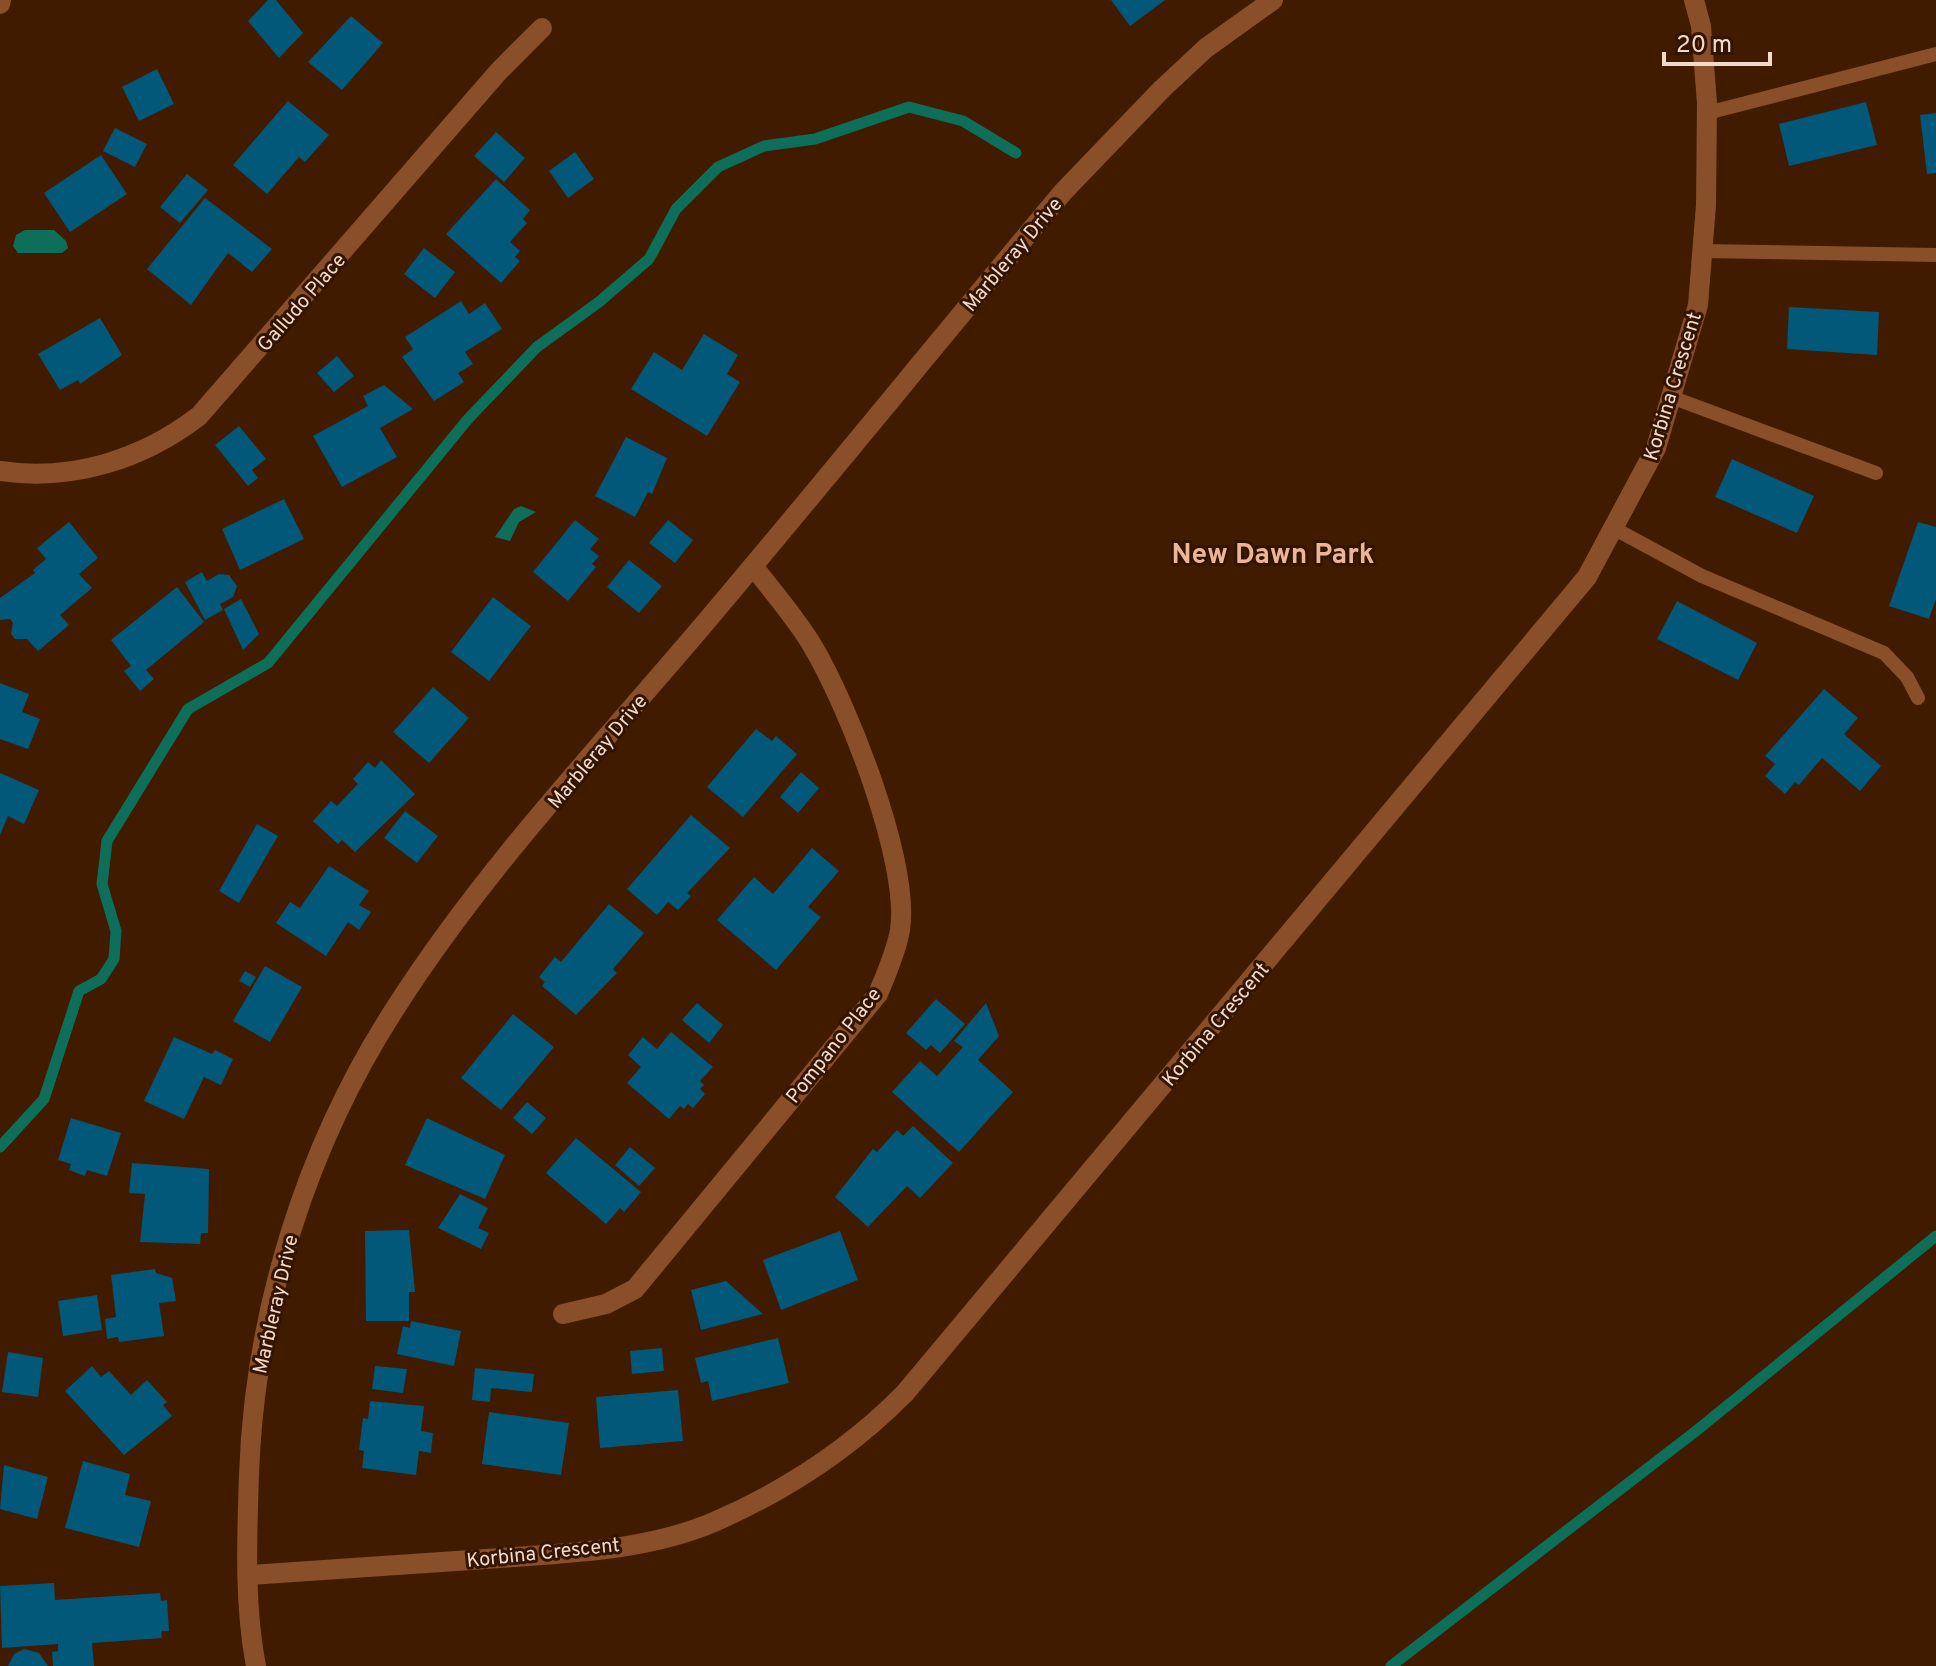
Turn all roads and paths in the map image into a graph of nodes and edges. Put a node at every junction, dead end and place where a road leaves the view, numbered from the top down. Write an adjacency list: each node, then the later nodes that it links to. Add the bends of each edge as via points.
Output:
1 (1273, 0): 12 (street, Marbleray Drive, via 1206,48 1063,192)
2 (1694, 0): 5 (street, Korbina Crescent)
3 (542, 28): 9 (street, Galludo Place, via 199,416 166,441 123,459 53,473)
4 (1936, 54): 5 (lane)
5 (1707, 113): 6 (street, Korbina Crescent)
6 (1702, 251): 7 (lane); 8 (street, Korbina Crescent, via 1698,305)
7 (1936, 255)
8 (1671, 397): 10 (lane); 11 (street, Korbina Crescent, via 1656,448)
9 (0, 471)
10 (1876, 473)
11 (1615, 529): 13 (lane, via 1702,576 1884,653); 15 (street, Korbina Crescent, via 1587,577 946,1347 871,1428 801,1477 712,1523 646,1541 586,1552)
12 (753, 566): 14 (street, Pompano Place, via 812,646 868,773 898,882 900,930 894,955 878,994 635,1289 606,1304); 15 (street, Marbleray Drive, via 456,921 397,1004 348,1093 307,1183 267,1324 252,1413)
13 (1918, 698)
14 (563, 1314)
15 (249, 1575): 16 (street, Marbleray Drive)
16 (256, 1666)

